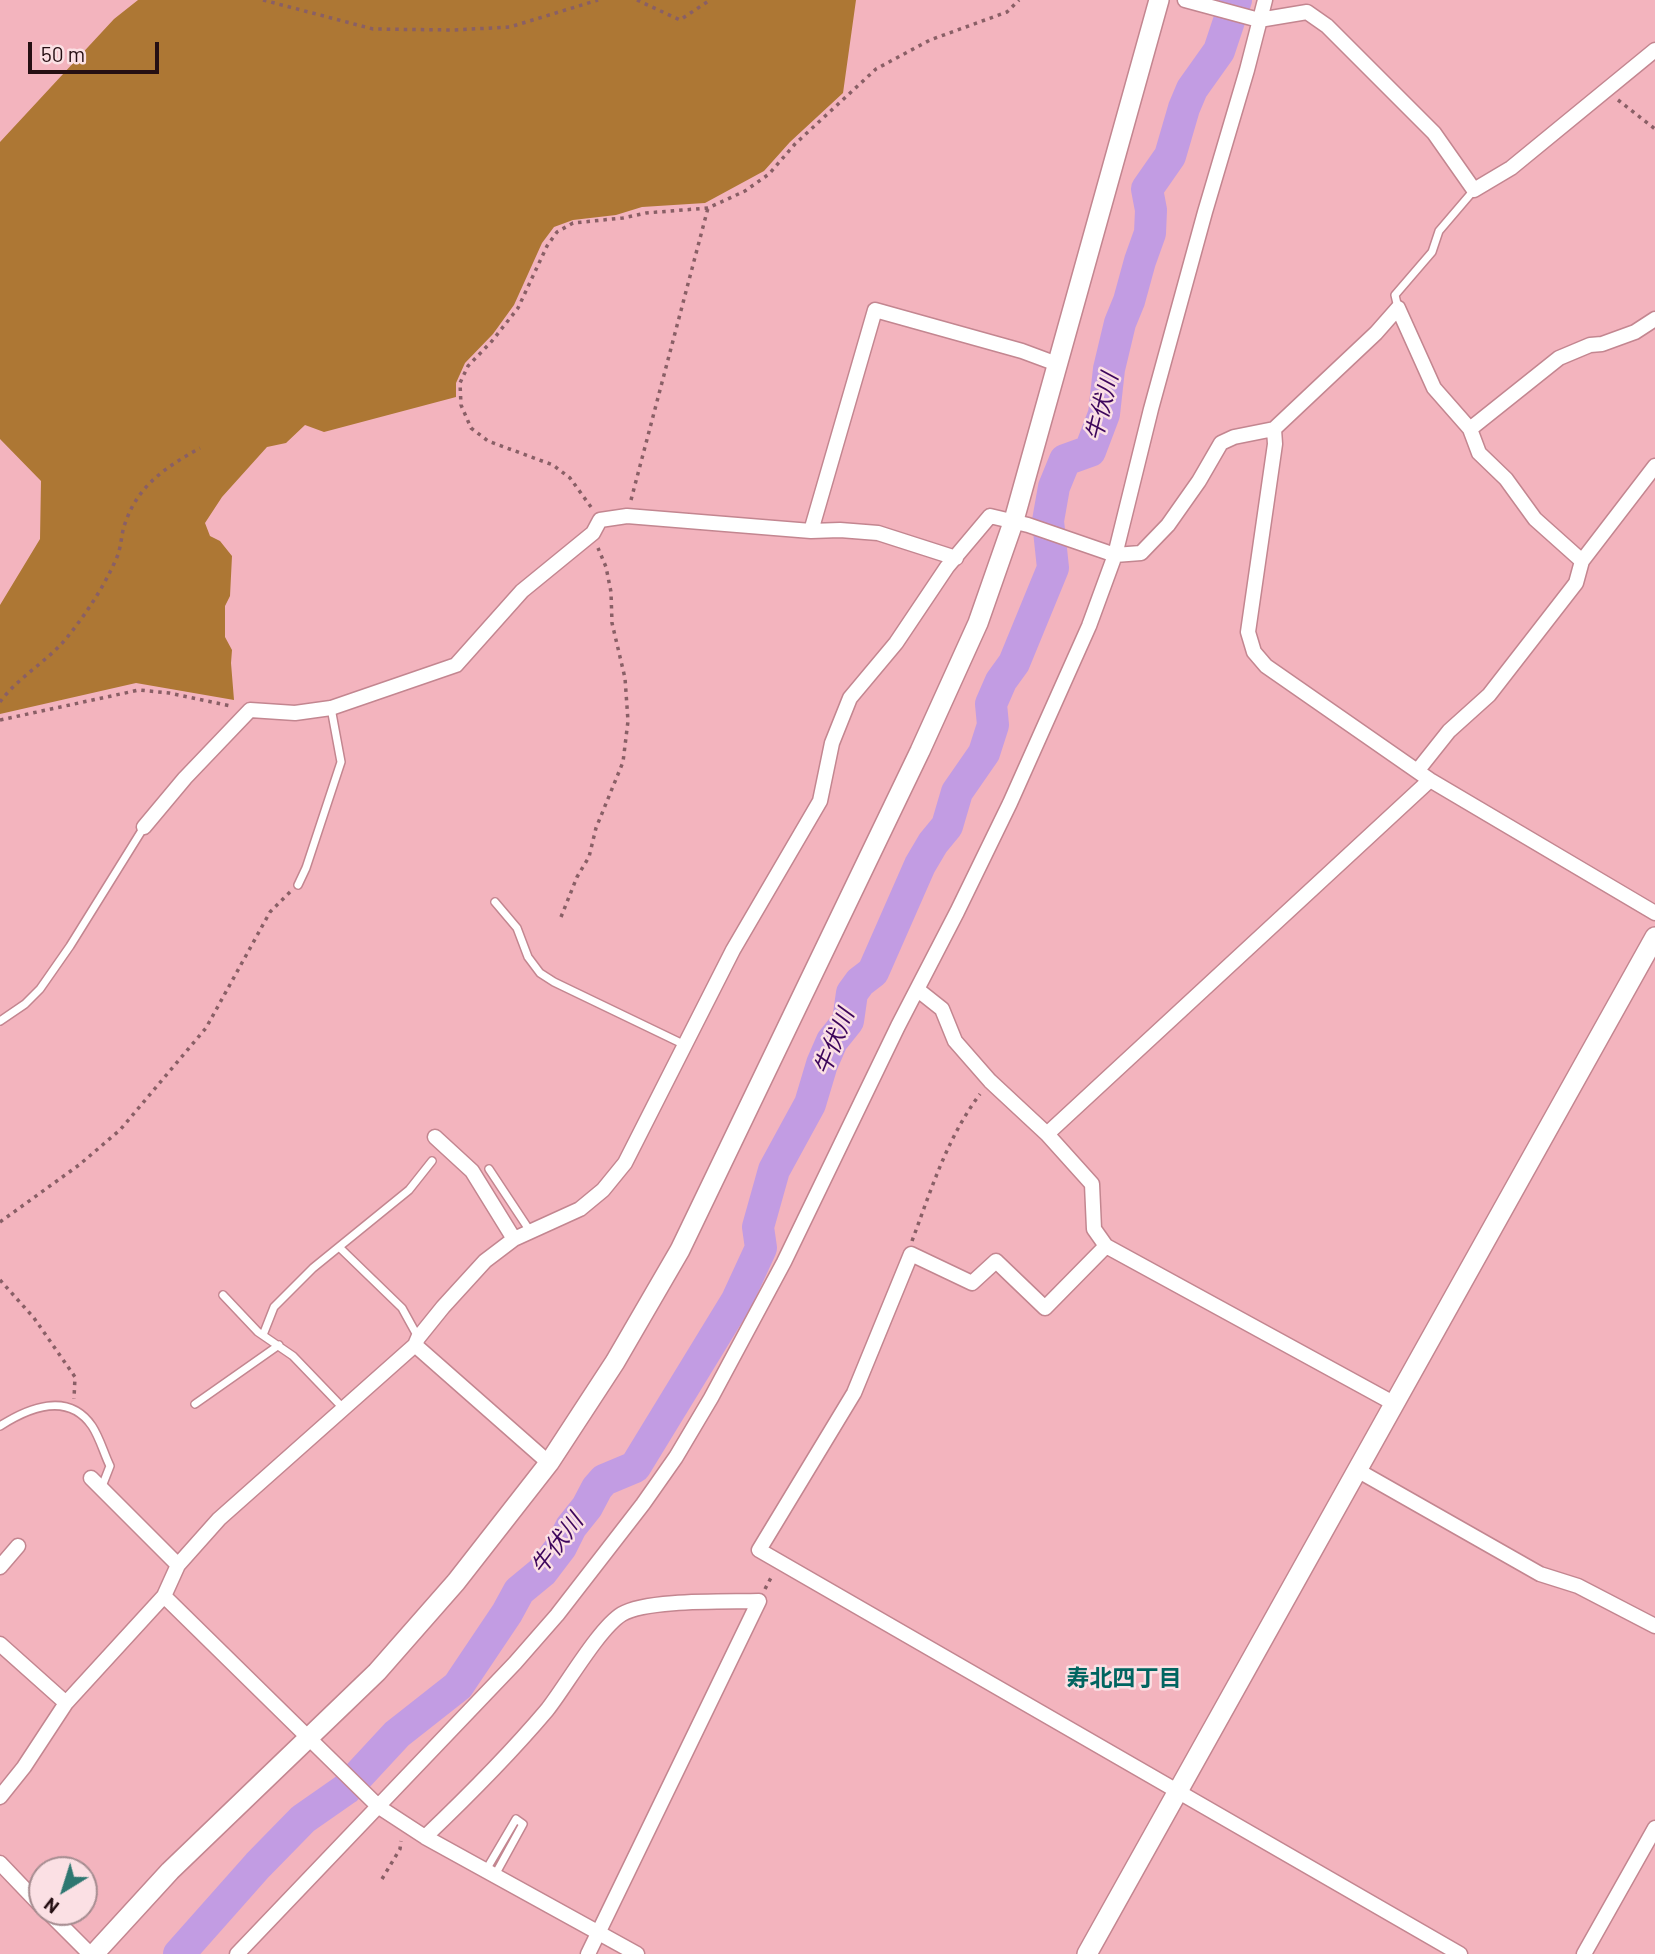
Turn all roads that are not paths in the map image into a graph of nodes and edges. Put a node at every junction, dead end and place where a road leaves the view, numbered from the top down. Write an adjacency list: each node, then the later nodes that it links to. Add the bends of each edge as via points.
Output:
1 (1159, 0): 10 (street)
2 (1185, 0): 5 (street)
3 (1265, 0): 5 (street)
4 (1308, 6): 5 (street); 7 (street, via 1434,133)
5 (1259, 20): 16 (street)
6 (1655, 50): 7 (street, via 1511,168)
7 (1474, 190): 8 (lane, via 1439,231 1432,252 1395,295)
8 (1398, 308): 11 (street); 12 (street, via 1434,388)
9 (1655, 319): 12 (street, via 1634,332 1559,358)
10 (1057, 364): 14 (street); 15 (street, via 875,310)
11 (1274, 429): 16 (street, via 1222,443 1168,525 1141,553); 20 (street, via 1248,632 1254,652 1266,666)
12 (1470, 429): 18 (street, via 1479,453 1506,479 1535,519)
13 (1655, 467): 18 (street)
14 (1021, 522): 16 (street); 17 (street, via 989,516); 45 (street, via 920,751 680,1250)
15 (811, 531): 17 (street, via 878,533); 19 (street, via 627,516 597,526 522,591 456,664)
16 (1108, 552): 26 (street, via 1089,626 1010,803)
17 (956, 558): 28 (street, via 896,643 849,698 832,743 820,802 733,950)
18 (1582, 561): 20 (street, via 1576,583 1489,695 1449,731)
19 (331, 708): 21 (street, via 295,713 250,710); 22 (lane, via 341,762)
20 (1424, 775): 24 (street); 29 (street)
21 (144, 827): 27 (lane, via 40,989)
22 (298, 885)
23 (495, 902): 28 (lane, via 517,928 540,973)
24 (1655, 913)
25 (1655, 937): 42 (street)
26 (918, 989): 29 (street, via 942,1009 955,1041 990,1081); 59 (street, via 784,1262 676,1457 557,1615)
27 (0, 1021)
28 (685, 1045): 33 (street, via 625,1163 603,1191 580,1209)
29 (1047, 1134): 35 (street, via 1092,1184 1094,1229)
30 (435, 1137): 34 (street, via 472,1171)
31 (432, 1161): 36 (lane, via 409,1189)
32 (489, 1169): 33 (lane)
33 (530, 1231): 34 (street)
34 (514, 1239): 39 (street, via 485,1261)
35 (1106, 1246): 42 (street); 57 (street, via 1045,1308 996,1261 972,1283 911,1254 854,1393 759,1550)
36 (339, 1247): 38 (lane, via 274,1307); 39 (lane, via 402,1308)
37 (223, 1296): 38 (lane)
38 (263, 1335): 40 (lane)
39 (417, 1341): 43 (street); 45 (street)
40 (279, 1345): 41 (lane); 43 (lane)
41 (195, 1404)
42 (1395, 1404): 46 (street)
43 (344, 1408): 51 (street, via 219,1520)
44 (0, 1426): 48 (lane, via 39,1406 70,1409 83,1416 93,1427 110,1466)
45 (549, 1463): 56 (street, via 456,1582)
46 (1357, 1470): 53 (street, via 1539,1574 1578,1586); 57 (street)
47 (91, 1478): 48 (street)
48 (101, 1490): 51 (street)
49 (18, 1546): 50 (street)
50 (2, 1559)
51 (178, 1565): 52 (street)
52 (164, 1596): 55 (street); 56 (street)
53 (1655, 1626)
54 (0, 1644): 55 (street)
55 (66, 1703): 58 (street)
56 (314, 1742): 59 (street); 67 (street, via 170,1871)
57 (1178, 1793): 71 (street); 72 (street)
58 (0, 1797)
59 (376, 1805): 61 (street); 68 (street)
60 (1655, 1828): 73 (street)
61 (425, 1837): 63 (street); 66 (street, via 497,1768 622,1614 663,1605 759,1601)
62 (0, 1863): 64 (street)
63 (491, 1872): 63 (lane, via 516,1819 523,1824); 66 (street)
64 (28, 1892)
65 (63, 1926): 67 (street)
66 (600, 1933): 69 (street); 70 (street)
67 (92, 1954)
68 (237, 1954)
69 (588, 1954)
70 (637, 1954)
71 (1087, 1954)
72 (1460, 1954)
73 (1584, 1954)

